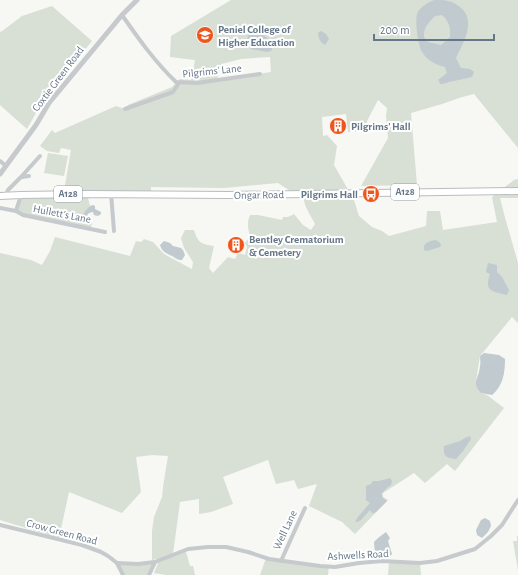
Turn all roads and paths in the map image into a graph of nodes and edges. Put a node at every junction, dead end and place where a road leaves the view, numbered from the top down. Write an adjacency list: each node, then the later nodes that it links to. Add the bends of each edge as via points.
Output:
1 (137, 0): 2 (street, Coxtie Green Road)
2 (122, 15): 4 (street, via 164,71); 8 (street, Coxtie Green Road, via 49,103)
3 (260, 74): 4 (street, Pilgrims' Lane, via 197,83)
4 (179, 82): 5 (street, Pilgrims' Lane, via 172,92)
5 (125, 109)
6 (40, 156): 11 (street)
7 (0, 161): 8 (street)
8 (6, 166): 9 (street, Coxtie Green Road)
9 (0, 174)
10 (29, 176): 11 (street)
11 (21, 177): 15 (street)
12 (518, 192): 13 (main road, Ongar Road / A128, via 228,195)
13 (111, 193): 14 (main road, Ongar Road / A128); 18 (street)
14 (21, 195): 15 (main road, Ongar Road / A128); 17 (street, Hullett's Lane)
15 (3, 196)
16 (0, 208): 17 (street, Hullett's Lane)
17 (16, 211): 19 (street, Hullett's Lane, via 23,215)
18 (114, 231)
19 (105, 232)
20 (518, 500): 23 (street, Ashwells Road, via 502,525 475,549 437,561 320,566)
21 (306, 508): 23 (street, Well Lane)
22 (0, 525): 25 (street, Crow Green Road, via 82,545 108,556)
23 (281, 561): 24 (street, Ashwells Road, via 226,547 208,547 188,549)
24 (155, 562): 25 (street, Ashwells Road); 27 (street)
25 (117, 563): 26 (street)
26 (123, 575)
27 (149, 575)

